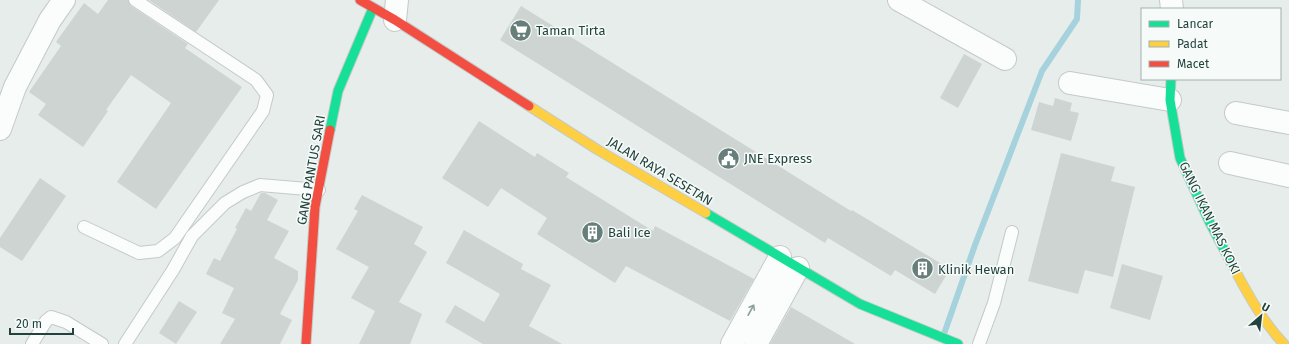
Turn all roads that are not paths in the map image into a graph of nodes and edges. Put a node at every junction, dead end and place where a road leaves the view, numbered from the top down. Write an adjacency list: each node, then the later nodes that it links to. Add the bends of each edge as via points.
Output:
1 (64, 0): 11 (street, via 50,20 15,87)
2 (135, 0): 15 (lane, via 256,80 267,95 263,111 175,238 158,250 139,253)
3 (899, 0): 6 (street)
4 (365, 2): 5 (main road, JALAN RAYA SESETAN); 14 (main road, GANG PANTUS SARI, via 338,91)
5 (396, 10): 17 (main road, JALAN RAYA SESETAN, via 598,150)
6 (1005, 59)
7 (1070, 84): 8 (street)
8 (1170, 89): 26 (main road, GANG IKAN MAS KOKI, via 1180,158 1248,295 1270,329)
9 (1236, 114): 10 (street)
10 (1289, 123)
11 (0, 129)
12 (1230, 163): 13 (street)
13 (1289, 176)
14 (319, 190): 20 (lane, via 260,186 243,192 225,203 192,236); 21 (main road, GANG PANTUS SARI, via 315,207)
15 (84, 227)
16 (1012, 232): 25 (lane, via 994,303)
17 (789, 262): 22 (street, one-way to 17); 23 (street); 24 (main road, JALAN RAYA SESETAN, via 860,304)
18 (32, 344): 19 (lane, via 51,317 66,322)
19 (102, 344)
20 (125, 344)
21 (306, 344)
22 (732, 344)
23 (756, 344)
24 (957, 344)
25 (978, 344)
26 (1284, 344)

